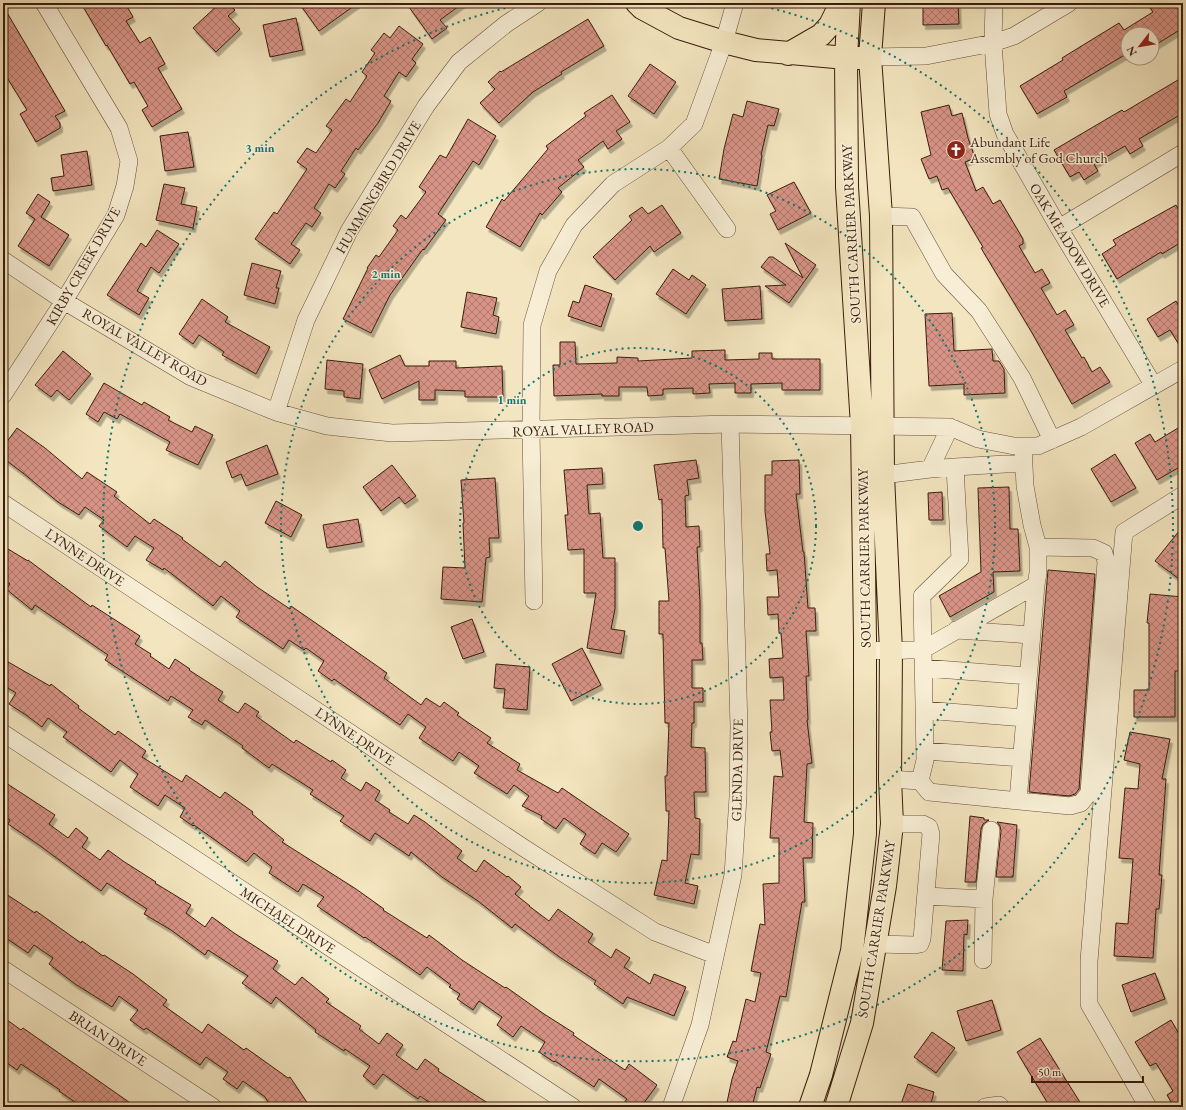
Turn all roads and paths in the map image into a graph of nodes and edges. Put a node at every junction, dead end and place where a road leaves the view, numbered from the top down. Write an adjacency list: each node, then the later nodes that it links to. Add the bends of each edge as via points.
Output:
1 (44, 3): 21 (street, KIRBY CREEK DRIVE, via 118,128 129,161 116,215)
2 (538, 3): 25 (street, HUMMINGBIRD DRIVE, via 506,24 459,62 426,106 349,231 306,320)
3 (636, 3): 10 (main road, via 679,28)
4 (735, 3): 10 (street)
5 (841, 3): 12 (main road, via 821,35)
6 (849, 3): 14 (main road, SOUTH CARRIER PARKWAY)
7 (874, 3): 13 (main road, SOUTH CARRIER PARKWAY)
8 (994, 3): 11 (street, OAK MEADOW DRIVE)
9 (1069, 3): 11 (street, via 1014,36)
10 (724, 42): 12 (main road); 15 (street, via 694,124)
11 (993, 43): 13 (street, via 926,56); 18 (street, OAK MEADOW DRIVE, via 998,114 1006,134)
12 (788, 54): 14 (main road)
13 (870, 57): 14 (main road); 17 (main road, SOUTH CARRIER PARKWAY)
14 (846, 58): 27 (main road, SOUTH CARRIER PARKWAY, via 846,187)
15 (669, 148): 19 (street); 30 (street, via 612,184 574,225 548,271 532,325)
16 (1183, 153): 18 (street)
17 (881, 216): 28 (main road, SOUTH CARRIER PARKWAY); 31 (street, via 912,217 944,274 979,310 1022,378)
18 (1059, 228): 23 (street, OAK MEADOW DRIVE)
19 (727, 229)
20 (3, 260): 21 (street, ROYAL VALLEY ROAD)
21 (64, 301): 24 (street, KIRBY CREEK DRIVE); 25 (street, ROYAL VALLEY ROAD, via 191,377)
22 (1183, 369): 23 (street, ROYAL VALLEY ROAD)
23 (1154, 386): 31 (street, ROYAL VALLEY ROAD, via 1081,427)
24 (3, 395)
25 (276, 412): 30 (street, ROYAL VALLEY ROAD, via 327,426 392,433)
26 (730, 424): 27 (street, ROYAL VALLEY ROAD); 30 (street, ROYAL VALLEY ROAD); 63 (street, GLENDA DRIVE, via 739,726 738,796 733,875)
27 (862, 426): 28 (street, ROYAL VALLEY ROAD); 45 (main road, SOUTH CARRIER PARKWAY)
28 (883, 427): 29 (street, ROYAL VALLEY ROAD); 36 (main road, SOUTH CARRIER PARKWAY)
29 (950, 427): 32 (street, ROYAL VALLEY ROAD, via 978,439); 35 (street)
30 (531, 430): 41 (street)
31 (1052, 440): 32 (street, ROYAL VALLEY ROAD, via 1038,446)
32 (1023, 446): 33 (street)
33 (1024, 464): 34 (street); 39 (street, via 1025,486)
34 (955, 467): 35 (street); 44 (street, via 960,559 922,596)
35 (930, 469): 36 (street)
36 (883, 475): 46 (main road, SOUTH CARRIER PARKWAY)
37 (1183, 495): 73 (street, via 1124,532 1090,961 1089,1004)
38 (3, 502): 63 (street, LYNNE DRIVE, via 655,932)
39 (1038, 547): 40 (street); 56 (street, via 1093,548 1104,554 1106,562 1089,793 1081,803 1070,806)
40 (1036, 585): 42 (street); 43 (street)
41 (534, 601)
42 (956, 630): 43 (street); 44 (street)
43 (1032, 634): 48 (street)
44 (924, 648): 46 (street); 47 (street)
45 (865, 650): 46 (street); 62 (main road, SOUTH CARRIER PARKWAY, via 865,834)
46 (891, 651): 54 (main road, SOUTH CARRIER PARKWAY)
47 (924, 668): 48 (street); 49 (street)
48 (1028, 676): 50 (street)
49 (924, 710): 50 (street); 52 (street)
50 (1025, 718): 53 (street)
51 (3, 733): 67 (street, MICHAEL DRIVE)
52 (925, 751): 53 (street); 55 (street)
53 (1022, 758): 56 (street)
54 (890, 779): 55 (street); 57 (main road, SOUTH CARRIER PARKWAY)
55 (920, 781): 56 (street, via 929,792)
56 (1018, 801)
57 (892, 824): 59 (street, via 924,824 929,827 931,834); 61 (main road, SOUTH CARRIER PARKWAY)
58 (991, 830): 60 (street)
59 (926, 896): 60 (street); 61 (street, via 920,944)
60 (984, 899): 64 (street)
61 (875, 950): 62 (main road); 70 (main road, SOUTH CARRIER PARKWAY, via 862,1023)
62 (852, 951): 69 (main road, SOUTH CARRIER PARKWAY, via 821,1075)
63 (715, 954): 68 (street, GLENDA DRIVE, via 700,1025)
64 (983, 960)
65 (3, 969): 66 (street, BRIAN DRIVE)
66 (213, 1107)
67 (573, 1107)
68 (671, 1107)
69 (810, 1107)
70 (836, 1107)
71 (985, 1107): 72 (street)
72 (1001, 1107)
73 (1148, 1107)

